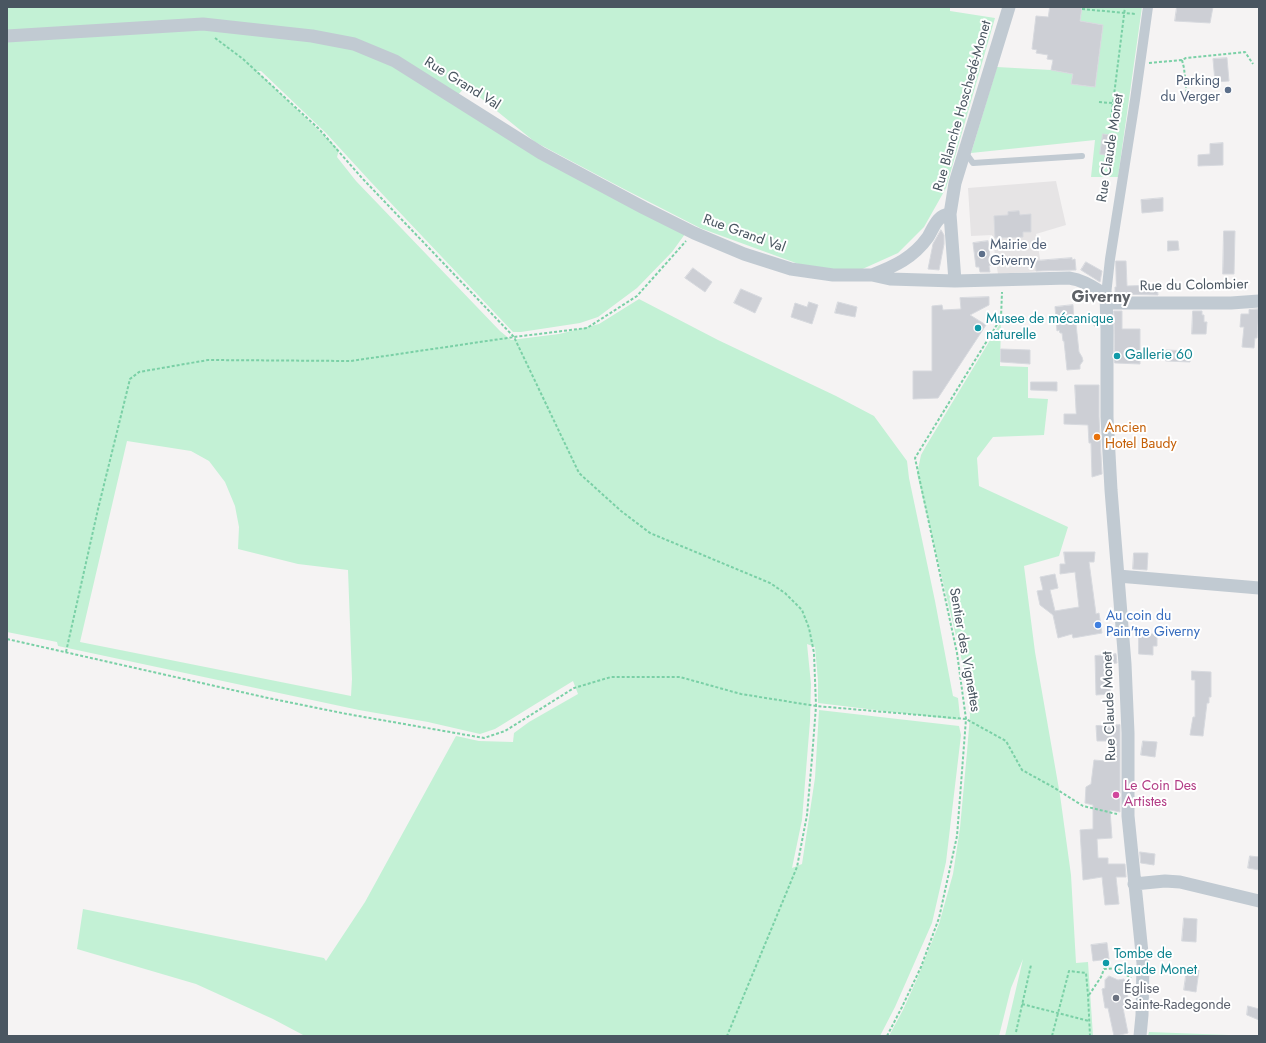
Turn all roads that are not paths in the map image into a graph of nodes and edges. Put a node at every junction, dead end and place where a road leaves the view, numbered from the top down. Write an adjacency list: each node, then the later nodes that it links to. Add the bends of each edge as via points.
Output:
1 (1009, 7): 4 (street, Rue Blanche Hoschedé-Monet)
2 (1148, 11): 9 (street, Rue Claude Monet)
3 (7, 36): 7 (street, Rue Grand Val, via 203,24 312,36 354,44 395,60 541,153 694,233 744,254 791,268 833,275)
4 (965, 151): 5 (lane, via 973,163); 6 (street, Rue Blanche Hoschedé-Monet, via 955,183)
5 (1082, 156)
6 (950, 214): 7 (street, Rue Blanche Hoschedé-Monet, via 940,217 927,237 906,259 896,266); 8 (street, Rue Blanche Hoschedé-Monet)
7 (872, 275): 8 (street, via 890,279)
8 (955, 281): 9 (street, via 1074,278 1088,284)
9 (1106, 299): 10 (street, Rue du Colombier, via 1231,303); 11 (street, Rue Claude Monet, via 1107,417)
10 (1259, 301)
11 (1118, 576): 12 (street); 13 (street, Rue Claude Monet, via 1128,732 1128,816)
12 (1259, 588)
13 (1134, 884): 14 (street, via 1180,882); 15 (street, Rue Claude Monet, via 1142,962 1143,1008)
14 (1259, 901)
15 (1140, 1036)

